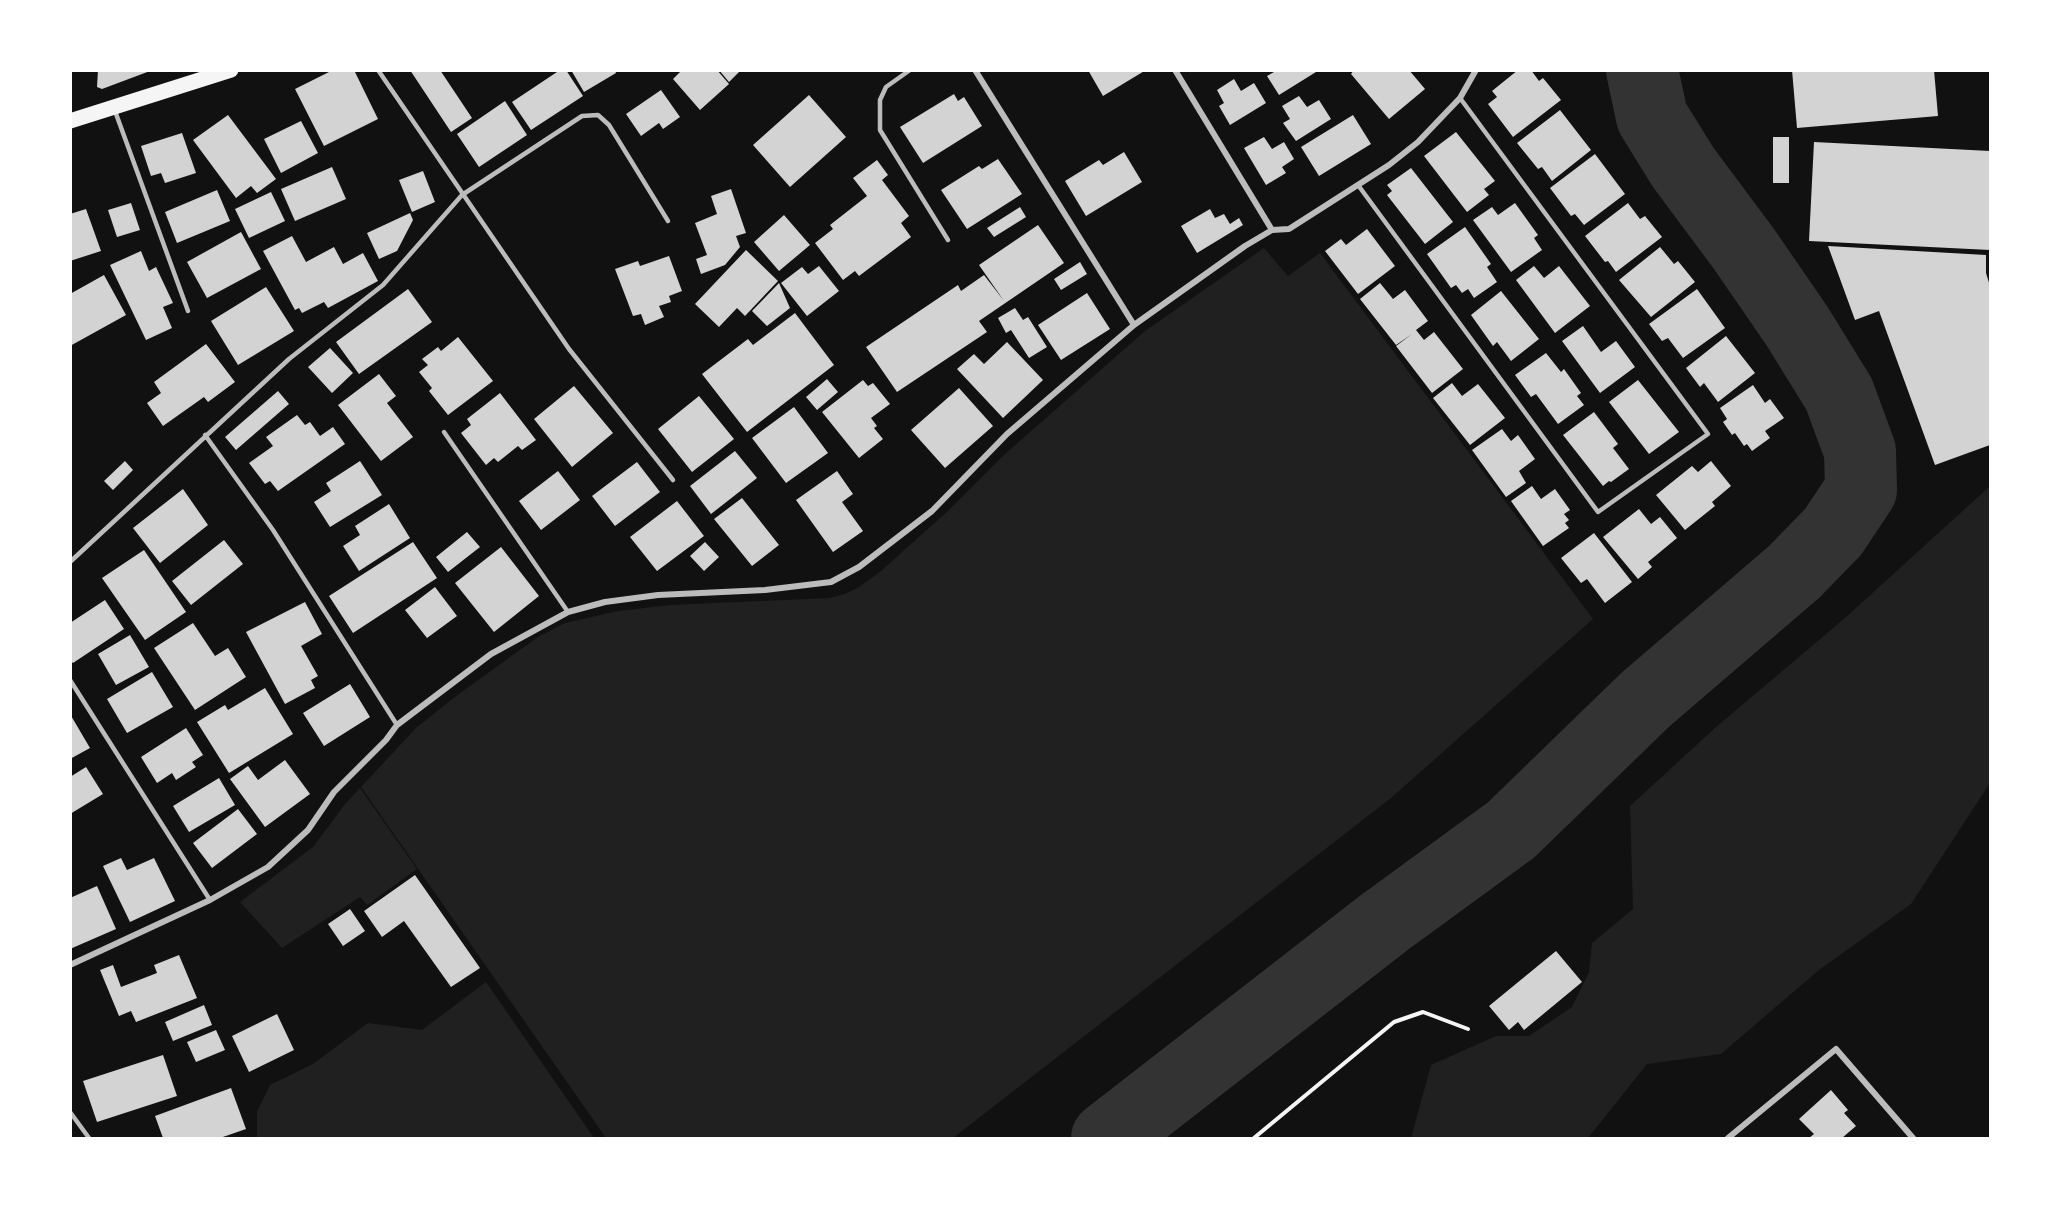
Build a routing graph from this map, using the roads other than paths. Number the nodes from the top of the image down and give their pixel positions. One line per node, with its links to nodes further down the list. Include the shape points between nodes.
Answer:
1 (231, 70): 8 (main road)
2 (378, 70): 11 (lane)
3 (910, 70): 14 (lane, via 886,87 879,107 880,130)
4 (975, 70): 16 (street)
5 (1176, 70): 13 (street)
6 (1476, 70): 7 (street)
7 (1460, 98): 10 (street, via 1418,142); 10 (lane, via 1708,434 1598,512)
8 (114, 108): 9 (main road); 15 (lane)
9 (70, 121)
10 (1358, 185): 13 (street, via 1289,229)
11 (462, 195): 12 (lane, via 582,116 598,115 609,125); 18 (lane, via 383,285 289,358); 19 (lane, via 569,349)
12 (668, 220)
13 (1272, 230): 16 (street)
14 (948, 240)
15 (188, 311)
16 (1134, 325): 21 (street, via 1007,434 932,510 859,567 831,582 765,590 657,595)
17 (444, 432): 21 (lane)
18 (205, 435): 20 (lane); 23 (lane, via 273,530)
19 (673, 480)
20 (70, 562)
21 (568, 612): 23 (street, via 491,654)
22 (70, 680): 24 (lane)
23 (397, 726): 24 (street, via 334,792 308,830 267,867)
24 (210, 900): 25 (street)
25 (70, 965)
26 (70, 1112): 27 (lane)
27 (89, 1138)
28 (1728, 1138): 29 (street, via 1836,1049)
29 (1913, 1138)

